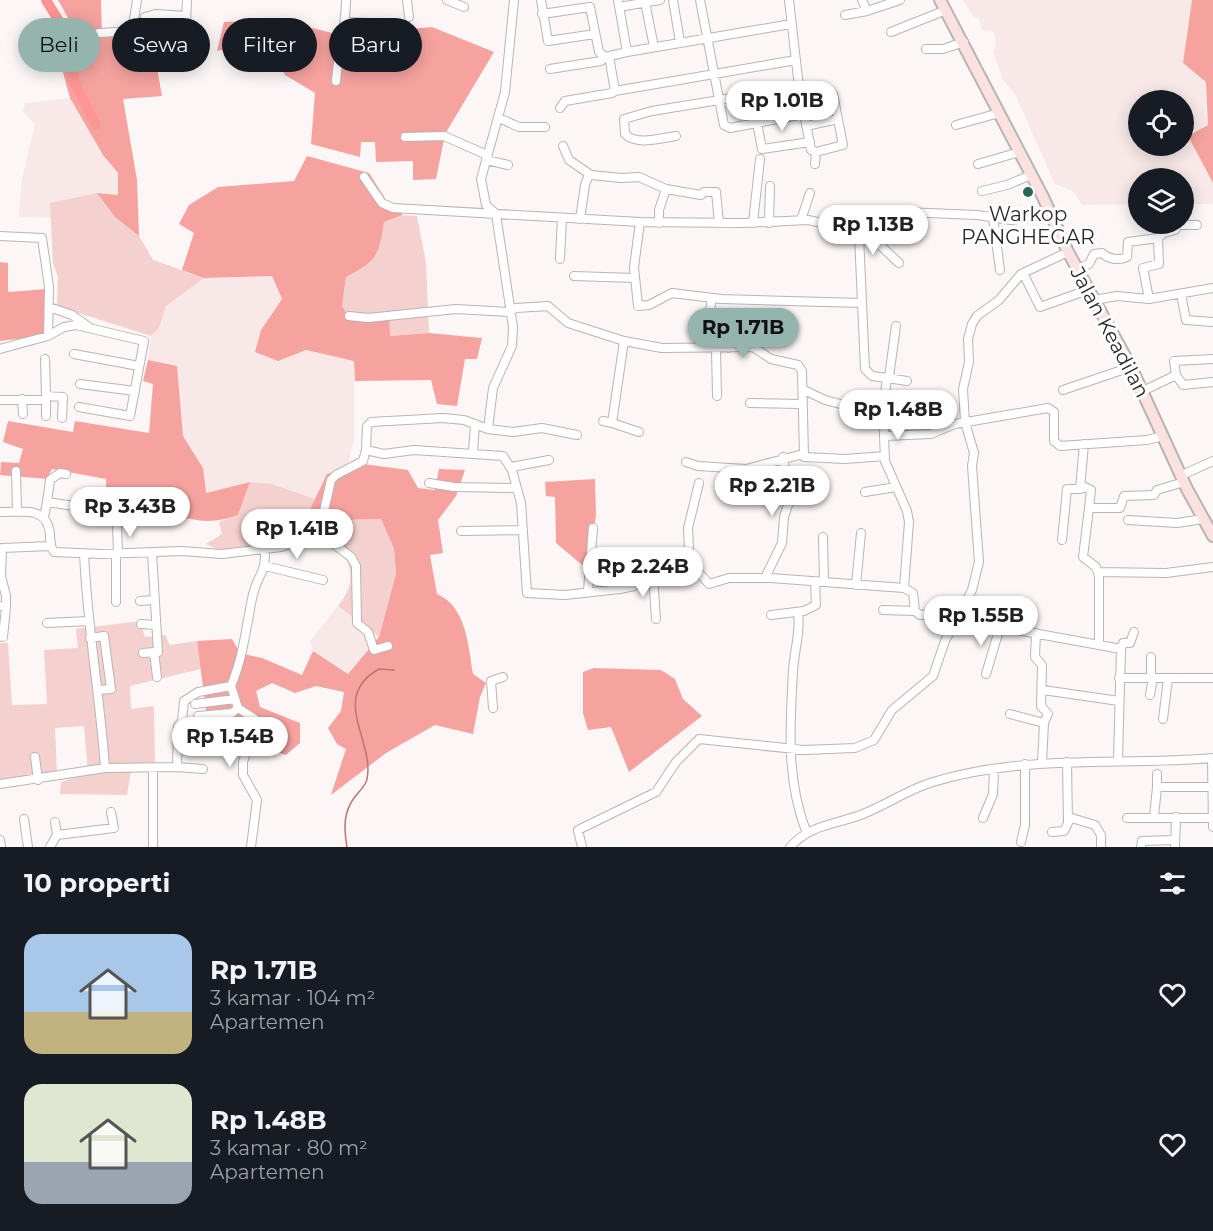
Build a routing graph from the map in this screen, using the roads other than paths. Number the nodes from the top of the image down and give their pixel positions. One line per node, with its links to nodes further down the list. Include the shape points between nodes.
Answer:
1 (137, 0): 25 (street)
2 (187, 0): 20 (street, via 186,19)
3 (346, 0): 27 (street)
4 (407, 0): 24 (street)
5 (447, 0): 18 (street)
6 (514, 0): 50 (street)
7 (541, 0): 21 (street)
8 (660, 0): 14 (street)
9 (673, 0): 32 (street)
10 (700, 0): 31 (street)
11 (789, 0): 28 (street)
12 (862, 0): 19 (street)
13 (900, 0): 19 (street)
14 (645, 2): 16 (street); 34 (street)
15 (590, 4): 21 (street); 30 (street)
16 (618, 4): 36 (street)
17 (943, 5): 29 (street); 33 (main road, Jalan Keadilan)
18 (464, 7)
19 (867, 11): 22 (street)
20 (155, 14): 23 (street); 26 (street)
21 (543, 14): 30 (street, via 548,42)
22 (845, 15)
23 (145, 17)
24 (409, 17)
25 (134, 18)
26 (154, 18)
27 (346, 18)
28 (791, 24): 31 (street); 38 (street)
29 (891, 32)
30 (595, 34): 37 (street, via 600,52)
31 (706, 38): 32 (street); 41 (street)
32 (680, 42): 34 (street)
33 (964, 42): 35 (street, via 943,49); 48 (main road, Jalan Keadilan)
34 (654, 47): 36 (street)
35 (926, 49)
36 (627, 52): 37 (street)
37 (607, 56): 39 (street, via 601,61); 44 (street)
38 (796, 60): 41 (street); 43 (street)
39 (550, 69)
40 (337, 72): 42 (street)
41 (713, 75): 44 (street); 46 (street)
42 (336, 81)
43 (799, 87): 45 (street); 46 (street)
44 (615, 91): 47 (street, via 565,101)
45 (801, 99): 49 (street); 51 (street, via 832,93)
46 (717, 100): 52 (street, via 726,127); 56 (street, via 624,119 625,134 632,139)
47 (560, 108)
48 (999, 113): 53 (street); 61 (main road, Jalan Keadilan)
49 (804, 114): 52 (street); 54 (street)
50 (499, 118): 55 (street, via 519,127); 62 (street)
51 (838, 119): 54 (street); 60 (street, via 843,145)
52 (758, 123): 58 (street, via 762,149)
53 (956, 124)
54 (806, 126): 58 (street)
55 (546, 127)
56 (675, 136)
57 (405, 137): 62 (street, via 444,136)
58 (810, 142): 60 (street, via 812,152)
59 (563, 146): 67 (street, via 568,160)
60 (816, 152): 64 (street)
61 (1019, 152): 65 (street); 68 (main road, Jalan Keadilan)
62 (487, 158): 66 (street); 74 (street, via 481,179 482,194 486,205)
63 (760, 159): 82 (street)
64 (815, 164)
65 (978, 164)
66 (508, 165)
67 (589, 174): 71 (street, via 639,177); 78 (street)
68 (1031, 175): 72 (street, via 1007,186); 75 (main road, Jalan Keadilan)
69 (364, 177): 74 (street, via 382,203 393,208)
70 (770, 186): 83 (street)
71 (666, 189): 81 (street); 84 (street, via 701,195 717,192)
72 (982, 191)
73 (810, 193): 79 (street)
74 (496, 214): 77 (street); 106 (street)
75 (1051, 214): 76 (street, via 1018,220); 91 (main road, Jalan Keadilan)
76 (993, 217): 87 (street, via 903,212); 95 (street)
77 (562, 218): 78 (street); 92 (street)
78 (580, 219): 80 (street)
79 (801, 220): 83 (street); 87 (street)
80 (640, 222): 81 (street); 98 (street)
81 (659, 223): 84 (street)
82 (753, 223): 83 (street); 84 (street)
83 (769, 223)
84 (719, 224)
85 (1194, 225): 86 (street)
86 (1197, 225)
87 (862, 233): 93 (street); 104 (street)
88 (1164, 234): 90 (street)
89 (0, 236): 105 (street, via 44,240)
90 (1158, 238): 94 (street, via 1128,242 1124,259 1094,254 1089,264); 103 (street, via 1159,264 1143,268)
91 (1068, 252): 94 (main road, Jalan Keadilan); 96 (street)
92 (561, 259)
93 (899, 263)
94 (1077, 269): 101 (main road, Jalan Keadilan)
95 (1000, 270)
96 (1023, 273): 101 (street, via 1038,307); 142 (street, via 972,324 964,384)
97 (574, 276): 98 (street)
98 (634, 278): 102 (street, via 638,306 653,303 669,293)
99 (1213, 288): 100 (street)
100 (1181, 294): 103 (street); 108 (street, via 1186,320)
101 (1091, 295): 103 (street); 120 (main road, Jalan Keadilan)
102 (711, 298): 104 (street); 113 (street, via 710,333)
103 (1149, 299)
104 (861, 303): 122 (street, via 865,369 868,374)
105 (49, 307): 110 (street, via 72,315); 111 (street)
106 (509, 312): 107 (street, via 456,309 368,318); 112 (street, via 548,306 568,323); 145 (street, via 512,346 493,388)
107 (349, 316)
108 (1213, 322)
109 (896, 326): 122 (street)
110 (90, 328): 111 (street, via 64,327); 119 (street, via 142,340)
111 (48, 336): 114 (street)
112 (624, 341): 115 (street, via 662,348); 143 (street)
113 (728, 348): 115 (street); 126 (street, via 753,347 771,359 798,366)
114 (0, 349)
115 (716, 349): 130 (street)
116 (74, 354): 119 (street)
117 (45, 359): 131 (street)
118 (1213, 359): 121 (street, via 1175,360)
119 (139, 366): 128 (street)
120 (1131, 367): 127 (street); 129 (main road, Jalan Keadilan)
121 (1176, 375): 124 (street, via 1183,385); 129 (street)
122 (888, 378): 123 (street); 141 (street)
123 (907, 381)
124 (1213, 382)
125 (80, 384): 128 (street)
126 (804, 390): 135 (street); 141 (street, via 848,406 866,420)
127 (1063, 390)
128 (135, 391): 136 (street, via 129,417)
129 (1142, 392): 149 (main road, Jalan Keadilan)
130 (717, 396)
131 (46, 398): 132 (street); 138 (street); 139 (street, via 63,397)
132 (22, 399): 133 (street); 137 (street)
133 (0, 400)
134 (750, 403): 135 (street)
135 (801, 404): 153 (street)
136 (79, 407)
137 (23, 414)
138 (46, 416)
139 (62, 418)
140 (603, 421): 143 (street)
141 (884, 422): 148 (street)
142 (965, 422): 148 (street, via 931,434); 150 (street, via 1048,408 1054,412 1056,444); 209 (street, via 974,453 979,562 972,590)
143 (612, 423): 146 (street)
144 (475, 424): 145 (street); 151 (street, via 443,418 371,422 366,430); 152 (street)
145 (488, 429): 147 (street, via 513,432 542,428)
146 (639, 432)
147 (577, 435)
148 (885, 436): 154 (street)
149 (1163, 436): 150 (street); 162 (main road, Jalan Keadilan)
150 (1084, 444): 167 (street)
151 (366, 450): 152 (street, via 384,454 414,450); 181 (street, via 361,463 331,480)
152 (472, 452): 159 (street, via 503,456)
153 (803, 454): 154 (street, via 845,459); 155 (street)
154 (885, 456): 165 (street)
155 (783, 458): 158 (street, via 746,468); 196 (street, via 790,499 782,543)
156 (549, 460): 159 (street)
157 (1212, 461): 162 (street)
158 (686, 462)
159 (511, 467): 166 (street)
160 (16, 471): 173 (street)
161 (66, 474): 169 (street, via 60,473 50,480)
162 (1183, 479): 171 (street, via 1154,495 1124,496 1120,508); 175 (main road, Jalan Keadilan)
163 (429, 483): 166 (street)
164 (699, 483): 193 (street, via 688,528)
165 (896, 487): 168 (street); 200 (street, via 909,522)
166 (516, 488): 179 (street)
167 (1080, 489): 171 (street, via 1091,490); 185 (street, via 1067,489)
168 (864, 492)
169 (47, 502): 170 (street); 174 (street)
170 (81, 507)
171 (1089, 508): 194 (street, via 1083,557)
172 (0, 512): 173 (street)
173 (17, 512): 174 (street)
174 (44, 517): 186 (street, via 49,523)
175 (1203, 519): 176 (street, via 1177,523); 183 (main road, Jalan Keadilan)
176 (1128, 520)
177 (117, 523): 190 (street)
178 (593, 528): 201 (street)
179 (522, 530): 180 (street); 201 (street, via 527,593 565,595)
180 (460, 531)
181 (319, 532): 187 (street); 222 (street, via 351,557 356,566 357,623 368,632 374,650)
182 (861, 533): 199 (street)
183 (1213, 536)
184 (823, 537): 198 (street)
185 (1062, 540)
186 (51, 546): 188 (street, via 54,552); 205 (street, via 2,548 1,576 6,596)
187 (265, 549): 189 (street, via 222,554 182,550); 191 (street)
188 (84, 553): 190 (street); 212 (street)
189 (152, 553): 190 (street); 202 (street)
190 (117, 554): 204 (street)
191 (265, 566): 197 (street); 234 (street, via 254,590 242,659)
192 (1213, 567): 194 (street, via 1166,573)
193 (690, 571): 195 (street); 196 (street, via 700,574 709,584 729,578)
194 (1098, 572): 221 (street)
195 (653, 576): 201 (street, via 634,586); 211 (street)
196 (765, 578): 198 (street)
197 (323, 580)
198 (820, 582): 199 (street); 208 (street, via 816,605)
199 (856, 585): 200 (street)
200 (904, 588): 207 (street, via 913,593)
201 (588, 591)
202 (153, 600): 203 (street); 215 (street)
203 (141, 601)
204 (116, 602)
205 (3, 607): 219 (street)
206 (883, 610): 207 (street)
207 (915, 611): 209 (street, via 920,615 944,611)
208 (798, 612): 210 (street); 249 (street)
209 (959, 614): 216 (street); 249 (street, via 933,676 892,710 870,743 855,748)
210 (771, 615)
211 (656, 619)
212 (88, 621): 213 (street); 220 (street)
213 (47, 623)
214 (141, 624): 215 (street)
215 (155, 625): 224 (street, via 158,652)
216 (1000, 627): 218 (street); 227 (street)
217 (1134, 632): 223 (street, via 1130,643 1123,643)
218 (1036, 633): 221 (street); 236 (street, via 1035,657 1042,665)
219 (3, 637)
220 (90, 638): 235 (street); 235 (street, via 104,636 111,689)
221 (1098, 645): 223 (street)
222 (388, 646)
223 (1121, 649): 230 (street)
224 (154, 652): 225 (street); 228 (street)
225 (143, 653)
226 (1151, 657): 231 (street)
227 (986, 674)
228 (157, 677)
229 (503, 677): 242 (street, via 491,681)
230 (1119, 678): 231 (street); 239 (street)
231 (1152, 678): 233 (street); 237 (street)
232 (1213, 678): 233 (street)
233 (1168, 679): 245 (street)
234 (231, 686): 238 (street); 248 (street, via 198,692 184,701 178,726)
235 (99, 690): 257 (street)
236 (1043, 690): 239 (street); 246 (street, via 1041,706 1048,714)
237 (1150, 695)
238 (235, 699): 240 (street); 241 (street)
239 (1119, 701): 252 (street)
240 (195, 704)
241 (238, 708): 244 (street, via 232,713); 247 (street, via 255,719)
242 (494, 708)
243 (1010, 714): 246 (street)
244 (198, 716)
245 (1163, 719)
246 (1044, 723): 254 (street)
247 (251, 738): 248 (street, via 206,734 191,742); 285 (street, via 243,762 243,774 257,800)
248 (180, 741): 256 (street)
249 (790, 750): 275 (street, via 794,796); 286 (street, via 699,739 676,762 656,792 578,830)
250 (35, 757): 262 (street)
251 (1212, 758): 252 (street); 265 (street)
252 (1118, 760): 253 (street)
253 (1067, 762): 254 (street); 267 (street)
254 (1042, 763): 255 (street)
255 (1025, 764): 260 (street); 279 (street, via 1025,825)
256 (177, 767): 258 (street); 259 (street)
257 (105, 768): 258 (street); 262 (street)
258 (153, 769): 284 (street)
259 (203, 769)
260 (994, 770): 270 (street, via 993,794); 275 (street, via 930,783 861,815)
261 (1157, 774): 264 (street)
262 (38, 780): 263 (street)
263 (0, 784)
264 (1157, 787): 265 (street); 268 (street)
265 (1211, 787): 274 (street)
266 (111, 812): 277 (street, via 118,827)
267 (1068, 817): 276 (street, via 1064,831); 288 (street, via 1083,819 1099,828)
268 (1154, 817): 269 (street); 271 (street)
269 (1176, 817): 274 (street); 280 (street)
270 (984, 818)
271 (1126, 818)
272 (24, 819): 282 (street)
273 (55, 822): 277 (street)
274 (1213, 823)
275 (806, 831): 287 (street)
276 (1052, 832)
277 (57, 835): 283 (street)
278 (0, 840): 281 (street)
279 (1021, 842)
280 (1175, 844): 289 (street, via 1142,841)
281 (1, 847)
282 (28, 847)
283 (50, 847)
284 (153, 847)
285 (251, 847)
286 (582, 847)
287 (790, 847)
288 (1101, 847)
289 (1141, 847)

